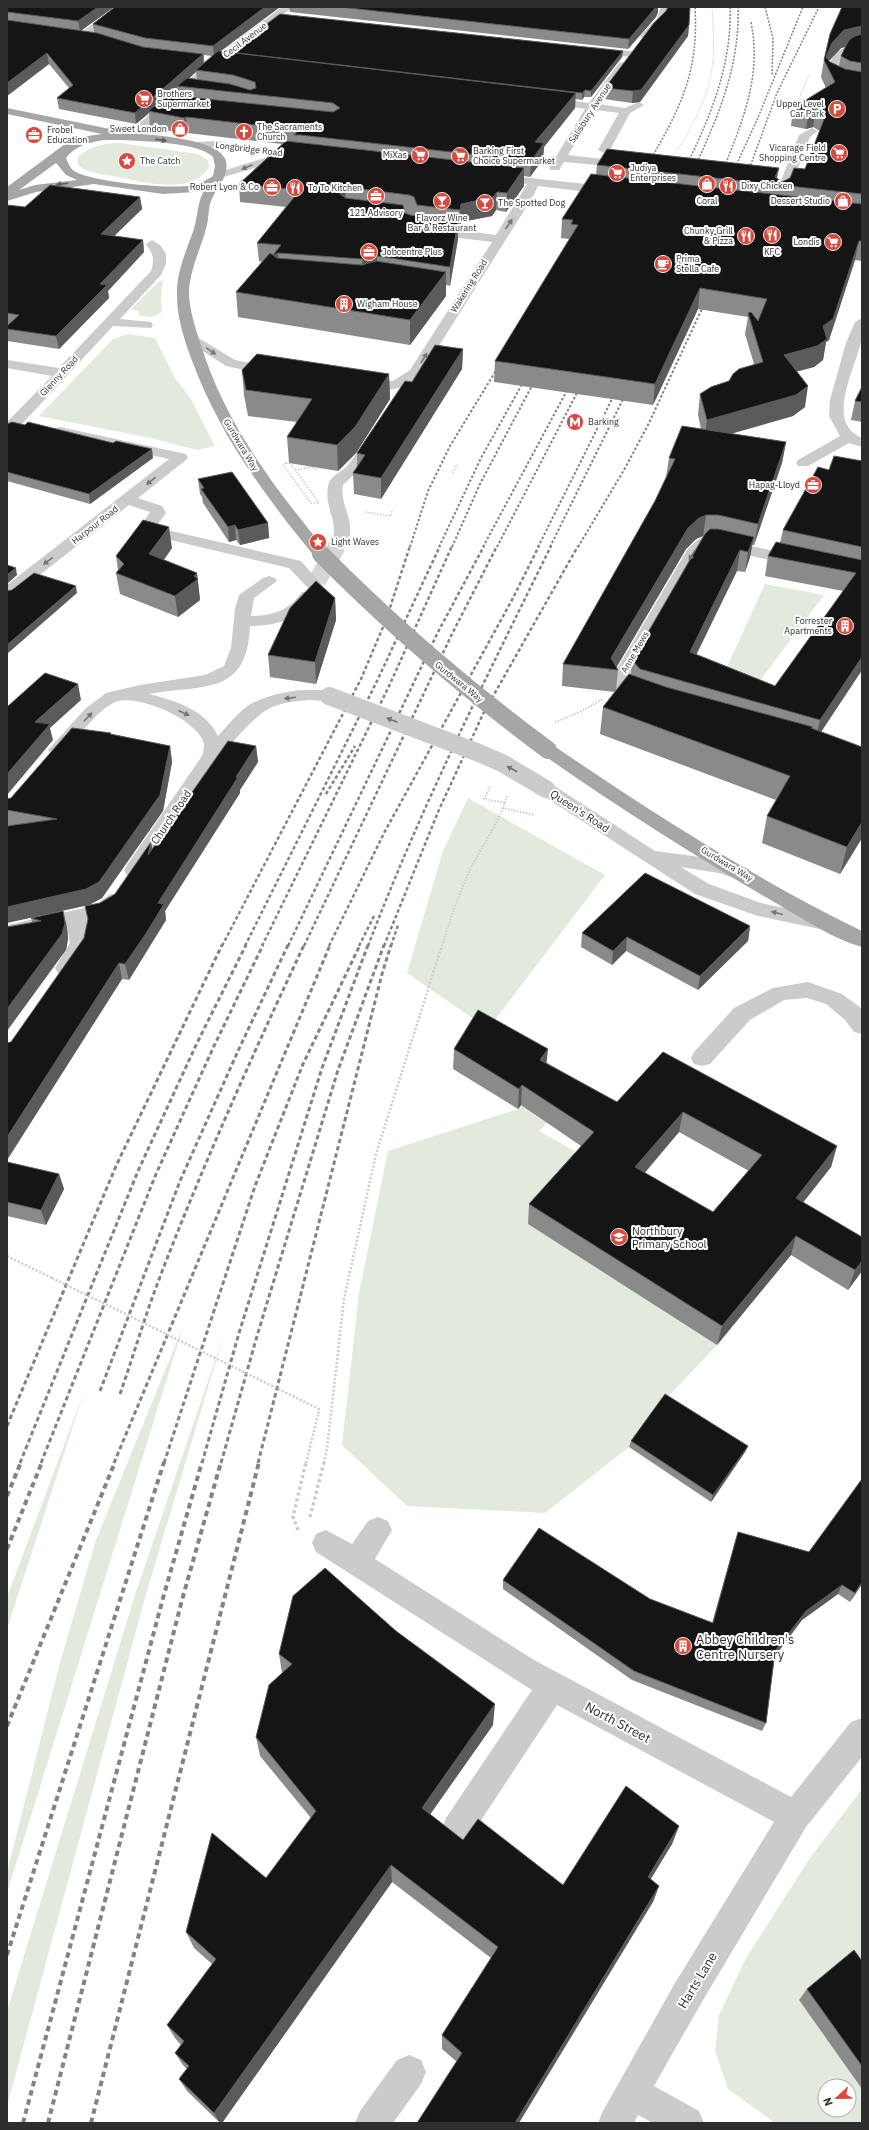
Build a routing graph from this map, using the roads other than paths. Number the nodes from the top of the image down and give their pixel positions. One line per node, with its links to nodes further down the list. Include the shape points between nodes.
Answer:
1 (123, 7): 6 (street, via 77,37)
2 (288, 7): 4 (street, Cecil Avenue)
3 (666, 7): 9 (street, Salisbury Avenue, via 661,19)
4 (278, 15): 5 (street); 11 (street, Cecil Avenue)
5 (294, 17)
6 (94, 39)
7 (862, 47): 13 (street, via 842,51 836,56 830,75 843,82)
8 (584, 48): 9 (street)
9 (636, 48): 20 (street, Salisbury Avenue)
10 (201, 59): 11 (street)
11 (217, 61): 12 (street); 14 (street, Cecil Avenue)
12 (233, 63)
13 (862, 86)
14 (185, 88): 15 (street); 17 (street, Cecil Avenue)
15 (199, 89)
16 (540, 100): 20 (street)
17 (166, 105): 19 (street); 25 (street, Cecil Avenue)
18 (640, 105): 22 (street)
19 (180, 106)
20 (592, 106): 22 (street); 31 (street, Salisbury Avenue)
21 (7, 111): 23 (main road)
22 (626, 111): 28 (street)
23 (55, 121): 25 (main road); 27 (main road, via 70,128 73,136)
24 (812, 131): 37 (street, via 805,135)
25 (128, 135): 26 (main road, one-way to 26); 27 (main road, via 90,139)
26 (197, 145): 29 (street, Longbridge Road, via 217,144); 33 (main road, via 212,149 218,155 222,162)
27 (67, 149): 38 (main road, via 60,158 69,172); 41 (main road)
28 (604, 150)
29 (301, 156): 30 (street, Longbridge Road); 33 (street, Longbridge Road, one-way to 33, via 266,160)
30 (315, 158)
31 (561, 158): 32 (street); 36 (street, Salisbury Avenue)
32 (643, 167)
33 (219, 176): 39 (main road, via 205,185 188,189); 46 (main road, Gurdwara Way, via 204,202)
34 (483, 176): 36 (street)
35 (770, 181): 37 (street)
36 (540, 182): 40 (street); 47 (street, Wakering Road, one-way to 36, via 526,198 526,194)
37 (786, 183): 44 (street)
38 (114, 184): 39 (main road); 42 (main road, one-way to 42, via 64,184)
39 (140, 189): 46 (main road, via 161,193 188,203 200,210)
40 (625, 192)
41 (7, 193)
42 (7, 197)
43 (762, 208): 44 (street)
44 (776, 209): 45 (street)
45 (791, 211)
46 (203, 216): 55 (main road, Gurdwara Way, via 184,282 185,315)
47 (498, 239): 49 (street, Wakering Road); 49 (street, via 416,232 459,241)
48 (152, 244): 52 (street, Glenny Road, via 159,250 162,259 157,272)
49 (478, 251): 51 (street, Wakering Road)
50 (451, 291): 51 (street)
51 (464, 293): 60 (street, Wakering Road, one-way to 51, via 415,373)
52 (111, 322): 54 (street); 57 (street, Glenny Road)
53 (862, 322): 66 (street, via 837,400 836,416)
54 (146, 325)
55 (192, 338): 58 (street, one-way to 58, via 231,363); 83 (main road, Gurdwara Way, bridge, via 206,381 246,457 287,514 360,594 425,654 548,750 626,804)
56 (7, 364): 57 (street)
57 (61, 373): 62 (street, Glenny Road)
58 (290, 374)
59 (343, 382): 60 (street, Wakering Road, via 382,386)
60 (397, 384): 61 (street, via 401,395)
61 (397, 401)
62 (11, 425): 63 (street)
63 (31, 425)
64 (380, 426): 70 (street, via 352,470 336,483 336,505 344,528)
65 (45, 428): 69 (street, Harpour Road, one-way to 69, via 181,457)
66 (848, 437): 67 (street); 68 (street)
67 (862, 443)
68 (803, 463)
69 (128, 500): 73 (street, Harpour Road, one-way to 73); 74 (street, via 158,509 149,525 151,531 295,564 316,584 303,606 291,613 268,621)
70 (340, 542)
71 (816, 565): 79 (street, Anne Mews, one-way to 79, via 716,543 703,544 695,550 619,681 632,695)
72 (269, 581): 74 (street, via 247,594)
73 (7, 593)
74 (243, 621): 75 (street, via 238,656 228,671 211,679)
75 (186, 683): 76 (street, via 144,688); 78 (street, via 169,689)
76 (126, 694): 78 (street); 81 (street, one-way to 76, via 101,704 112,697)
77 (329, 696): 80 (street, Church Road, one-way to 80, via 279,699 256,707 227,736); 82 (street, Queen's Road, one-way to 77, bridge, via 525,776 479,753)
78 (161, 703): 80 (street, one-way to 80, via 193,717 204,726 210,737)
79 (664, 706)
80 (211, 759): 84 (street, Church Road, via 124,885 104,909)
81 (47, 762)
82 (645, 853): 83 (street, via 722,867); 85 (street, Queen's Road, one-way to 82, via 728,900 702,889)
83 (742, 874): 85 (main road, Gurdwara Way)
84 (76, 918): 86 (street, Church Road); 89 (street, via 80,943 76,953)
85 (829, 924): 87 (main road, Gurdwara Way); 88 (main road, Gurdwara Way)
86 (7, 932)
87 (862, 940)
88 (862, 948)
89 (53, 985)
90 (862, 1026): 91 (street, via 853,1014 834,999 808,990 780,993 742,1014)
91 (702, 1058)
92 (378, 1530): 94 (street)
93 (312, 1535): 94 (street, North Street)
94 (356, 1562): 95 (street, North Street)
95 (552, 1686): 97 (street, North Street); 98 (street)
96 (862, 1733): 97 (street)
97 (795, 1816): 100 (street, Harts Lane, via 687,1995)
98 (457, 1829)
99 (409, 2072): 101 (street)
100 (633, 2093): 102 (street, Harts Lane); 103 (street)
101 (372, 2123)
102 (615, 2123)
103 (687, 2123)

